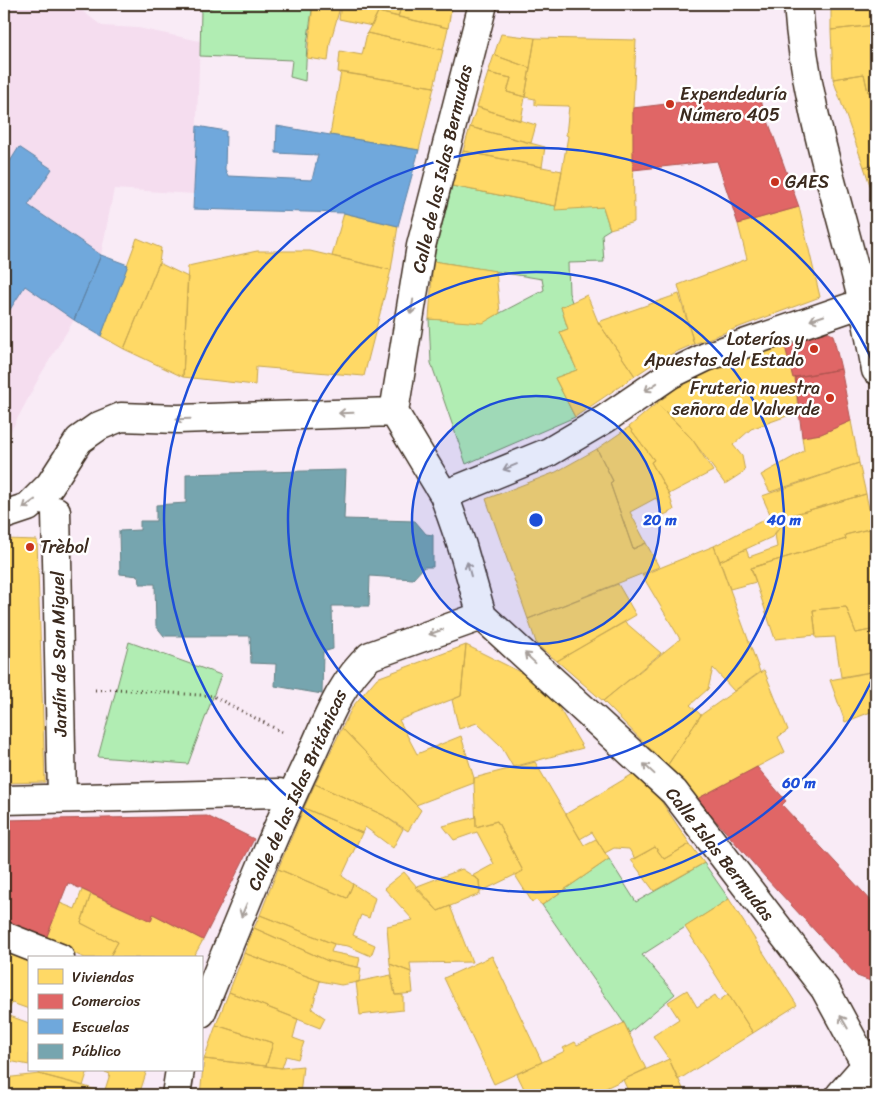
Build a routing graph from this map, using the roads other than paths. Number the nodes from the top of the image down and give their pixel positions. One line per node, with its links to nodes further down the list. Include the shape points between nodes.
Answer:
1 (483, 4): 5 (street, Calle de las Islas Bermudas, one-way to 5, via 421,246)
2 (798, 4): 3 (street, via 815,126)
3 (863, 304): 4 (street); 6 (street, one-way to 6, via 706,356 671,374 549,452)
4 (876, 370)
5 (394, 412): 6 (street); 8 (street, one-way to 8, via 178,419 121,417 99,426 79,440 50,485 28,507)
6 (444, 495): 9 (street, one-way to 6)
7 (56, 511): 11 (street, Jardín de San Miguel)
8 (4, 515)
9 (482, 616): 15 (street, Calle de las Islas Británicas, one-way to 15, via 370,656 344,684 292,794); 16 (street, Calle Islas Bermudas, one-way to 9, via 825,989 674,792)
10 (279, 793): 11 (street)
11 (62, 797): 12 (street)
12 (4, 800)
13 (4, 936): 14 (street)
14 (55, 956)
15 (202, 1011)
16 (873, 1067): 19 (street)
17 (180, 1072): 18 (street)
18 (176, 1095)
19 (840, 1095)

